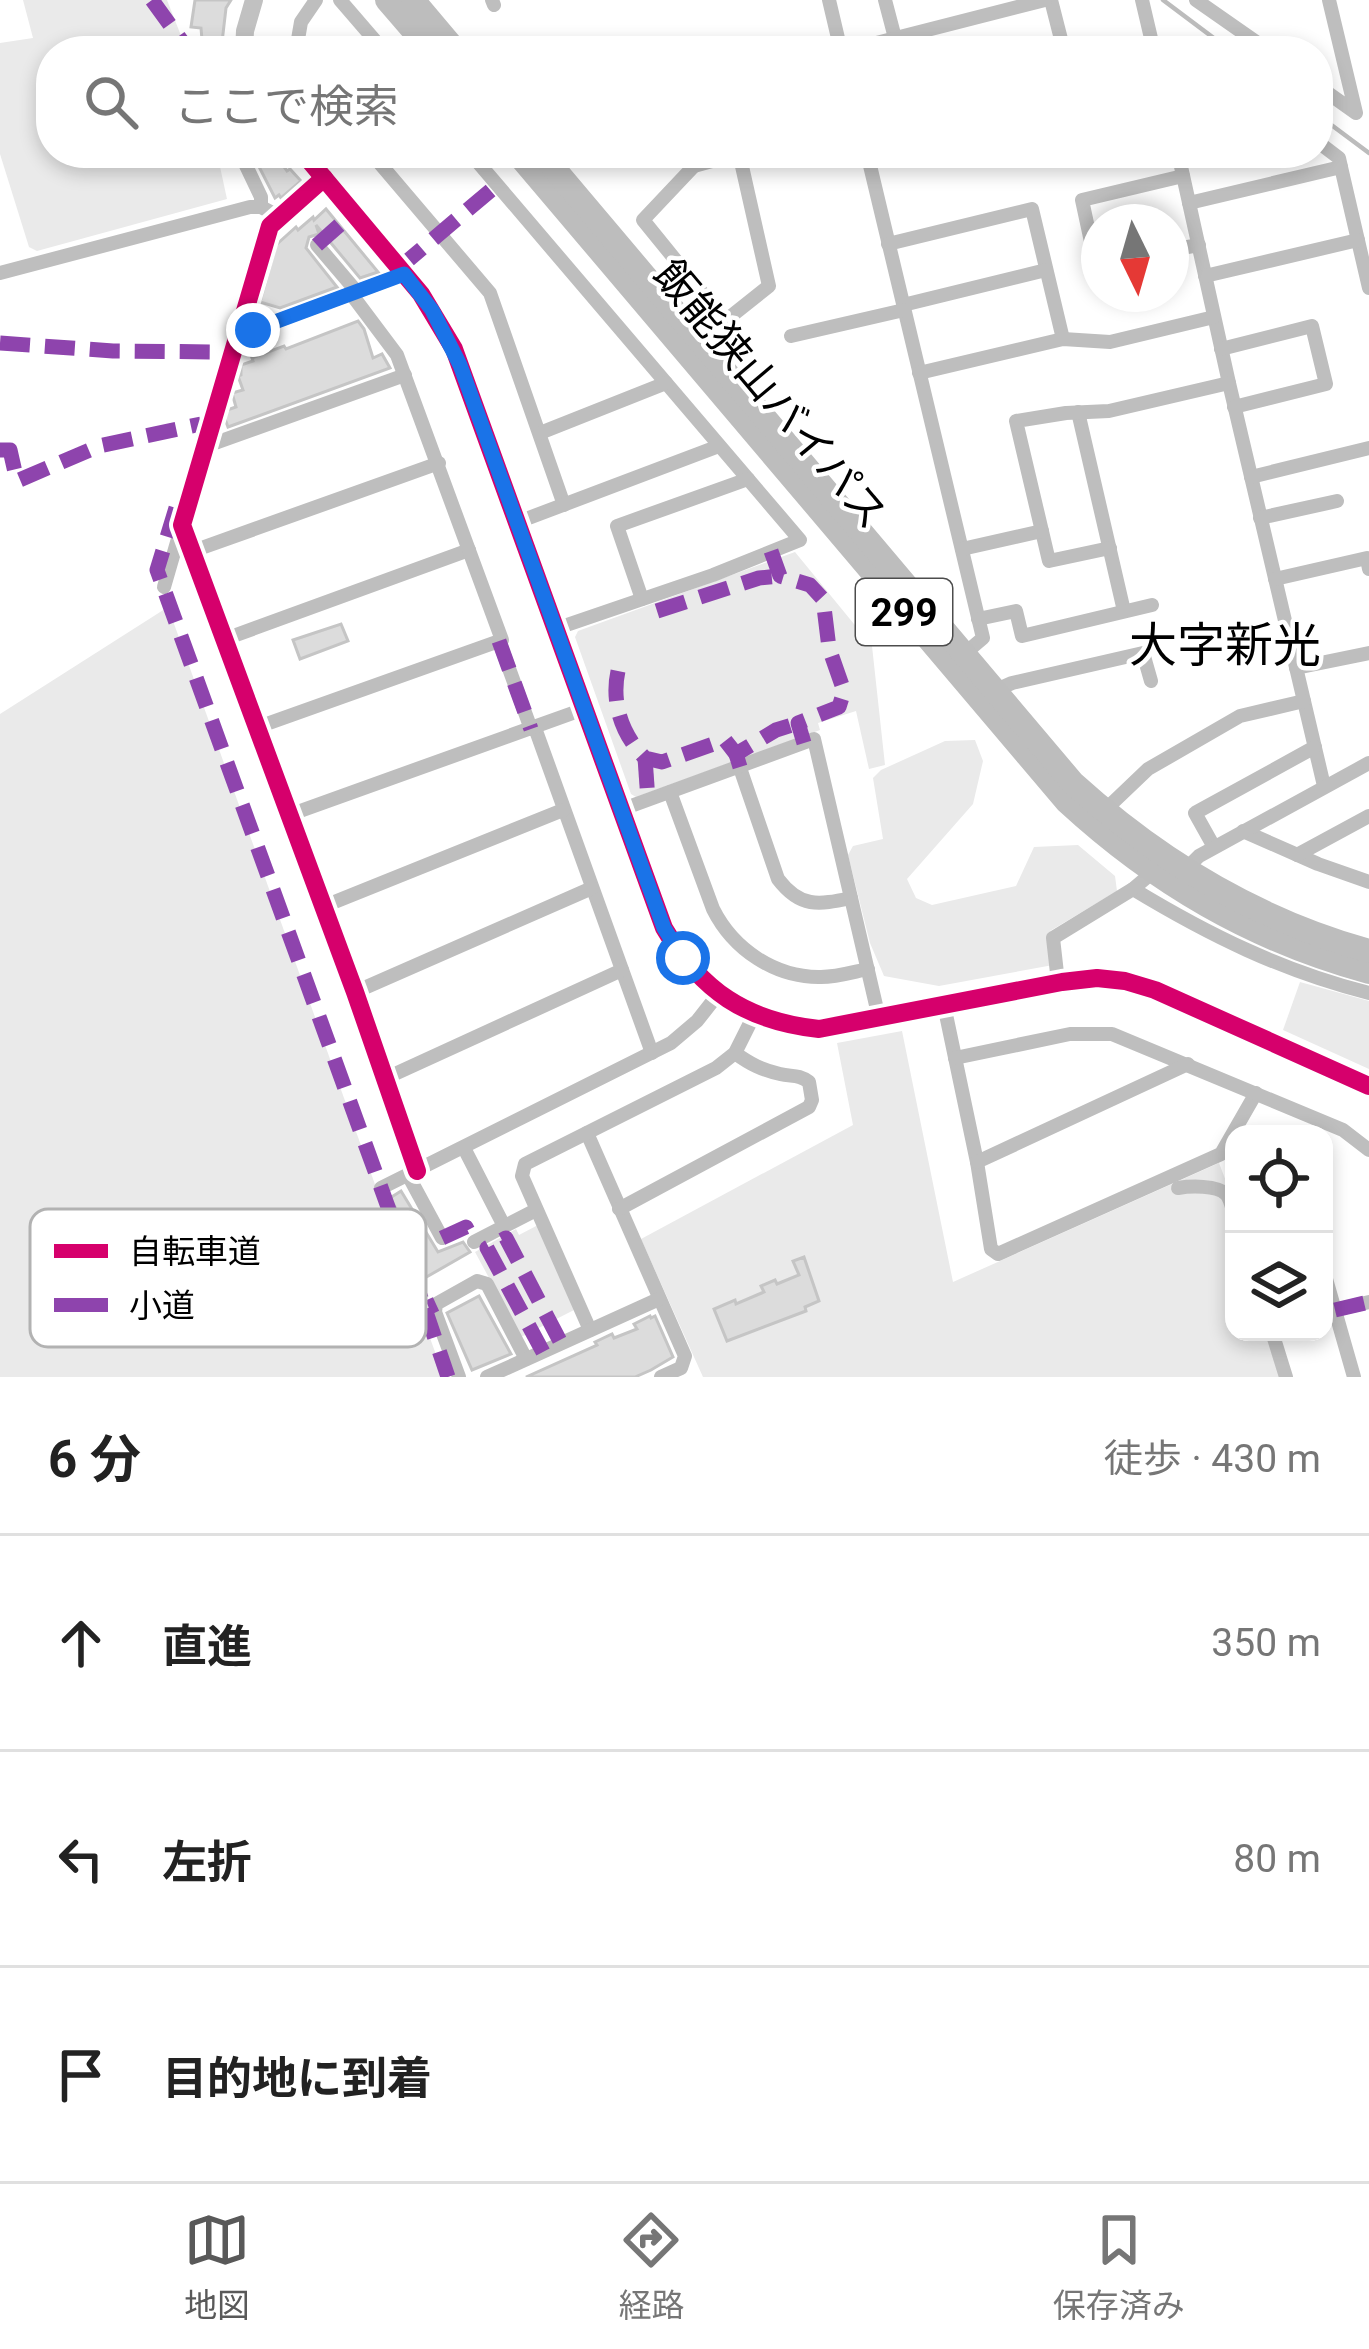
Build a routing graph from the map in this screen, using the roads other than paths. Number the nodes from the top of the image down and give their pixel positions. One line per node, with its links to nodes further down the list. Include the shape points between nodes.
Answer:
1 (254, 0): 12 (street)
2 (316, 0): 13 (street)
3 (340, 0): 14 (street)
4 (388, 0): 15 (highway)
5 (413, 0): 16 (highway)
6 (829, 0): 17 (street)
7 (885, 0): 18 (street)
8 (1048, 0): 19 (street); 20 (street)
9 (1142, 0): 21 (street)
10 (1196, 0): 22 (street)
11 (1329, 0): 23 (street, via 1356,112)
12 (245, 36)
13 (299, 36)
14 (371, 36)
15 (418, 36)
16 (443, 36)
17 (839, 36)
18 (894, 36)
19 (903, 36)
20 (1059, 36)
21 (1150, 36)
22 (1248, 36)
23 (1333, 96)
24 (1333, 153): 25 (street)
25 (1341, 167): 37 (street); 41 (street)
26 (247, 168): 39 (street)
27 (316, 168): 36 (street)
28 (384, 168): 64 (street, via 490,292)
29 (555, 168): 92 (highway, 飯能狭山バイパス / 299)
30 (685, 168): 31 (street, via 643,220 725,321 769,286)
31 (743, 168)
32 (870, 168): 42 (street)
33 (1181, 168): 35 (street)
34 (506, 170): 61 (street); 114 (highway, 飯能狭山バイパス / 299)
35 (1183, 176): 37 (street); 38 (street)
36 (324, 178): 40 (street); 48 (street)
37 (1190, 203): 44 (street)
38 (1083, 204)
39 (261, 207): 40 (street); 47 (street)
40 (280, 217): 54 (street, via 270,226)
41 (1358, 240): 49 (street); 50 (street)
42 (888, 244): 46 (street, via 1032,208); 52 (street)
43 (317, 245): 51 (street)
44 (1198, 245): 45 (street); 49 (street)
45 (1189, 247)
46 (1046, 270): 52 (street); 56 (street)
47 (0, 273)
48 (404, 274): 51 (street); 74 (street, via 454,349)
49 (1205, 276): 53 (street)
50 (1369, 288)
51 (355, 293): 54 (street); 59 (street)
52 (904, 308): 55 (street); 58 (street)
53 (1214, 317): 56 (street, via 1110,342); 57 (street)
54 (238, 332): 65 (street)
55 (791, 336)
56 (1063, 339): 58 (street)
57 (1221, 349): 60 (street); 62 (street, via 1312,326 1326,384)
58 (919, 373): 78 (street)
59 (405, 375): 65 (street); 68 (street)
60 (1228, 382): 62 (street); 63 (street)
61 (666, 383): 64 (street); 66 (street)
62 (1234, 407): 69 (street)
63 (1078, 412): 76 (street, via 1016,421); 77 (street)
64 (540, 433): 72 (street)
65 (206, 444): 75 (street)
66 (719, 446): 70 (street); 72 (street)
67 (1369, 448): 69 (street)
68 (439, 463): 79 (street); 80 (street)
69 (1251, 477): 73 (street)
70 (748, 479): 84 (street, via 617,526); 84 (street, via 800,540)
71 (1337, 501): 73 (street)
72 (564, 505): 74 (street)
73 (1260, 518): 82 (street)
74 (518, 522): 88 (street)
75 (182, 525): 80 (street); 83 (street)
76 (1042, 531): 77 (street, via 1049,561); 78 (street)
77 (1110, 548): 86 (street)
78 (962, 549): 87 (street)
79 (470, 550): 89 (street); 90 (street)
80 (193, 551): 89 (street)
81 (1369, 569): 82 (street, via 1366,559)
82 (1275, 579): 93 (street)
83 (164, 587)
84 (642, 599): 88 (street)
85 (1151, 605): 86 (street)
86 (1124, 611): 87 (street, via 1022,636 1016,611)
87 (978, 619): 92 (street, via 983,638)
88 (555, 629): 97 (street)
89 (225, 640): 98 (street)
90 (499, 641): 98 (street); 99 (street)
91 (1369, 653): 93 (street)
92 (963, 655): 95 (highway, 飯能狭山バイパス / 299)
93 (1296, 668): 96 (street)
94 (1150, 681): 95 (street, via 1142,653)
95 (994, 691): 107 (highway, 飯能狭山バイパス / 299)
96 (1304, 701): 100 (street); 107 (street, via 1240,716 1148,769)
97 (584, 709): 99 (street); 106 (street)
98 (258, 727): 108 (street)
99 (533, 728): 105 (street); 108 (street)
100 (1315, 747): 103 (street); 111 (street, via 1195,813)
101 (1369, 763): 103 (street)
102 (740, 767): 104 (street); 117 (street, via 786,890 818,904); 117 (street, via 814,739)
103 (1324, 787): 110 (street)
104 (670, 791): 106 (street); 120 (street, via 713,910 734,940 758,960 805,976)
105 (563, 810): 116 (street); 118 (street)
106 (620, 810): 125 (street, via 664,928)
107 (1104, 811): 113 (highway, 飯能狭山バイパス / 299)
108 (289, 815): 118 (street)
109 (1369, 816): 112 (street)
110 (1243, 831): 111 (street); 112 (street)
111 (1214, 847): 113 (street)
112 (1297, 855): 115 (street)
113 (1185, 870): 119 (highway, 飯能狭山バイパス / 299, via 1278,919)
114 (1143, 880): 122 (highway, 飯能狭山バイパス / 299, via 1318,957); 123 (street, via 1053,938); 126 (street, via 1201,930)
115 (1369, 881)
116 (592, 889): 121 (street); 124 (street)
117 (850, 898): 120 (street)
118 (322, 907): 124 (street)
119 (1369, 951)
120 (868, 969): 129 (street)
121 (622, 970): 130 (street); 134 (street)
122 (1369, 971)
123 (1058, 982): 127 (street); 135 (street, via 1097,978 1155,990)
124 (355, 992): 134 (street)
125 (719, 993): 128 (street); 130 (street, via 689,1030)
126 (1369, 993)
127 (944, 1005): 129 (street); 132 (street)
128 (754, 1015): 129 (street, via 819,1029); 131 (street)
129 (879, 1018)
130 (652, 1053): 140 (street)
131 (735, 1053): 139 (street); 147 (street, via 753,1067 809,1082 808,1107)
132 (955, 1058): 133 (street, via 1093,1032); 142 (street)
133 (1188, 1064): 136 (street); 142 (street)
134 (386, 1078): 143 (street)
135 (1369, 1086)
136 (1256, 1093): 137 (street); 142 (street, via 1221,1154 998,1254)
137 (1308, 1115): 138 (street); 141 (street)
138 (1303, 1125)
139 (586, 1133): 147 (street); 148 (street, via 525,1164)
140 (464, 1148): 143 (street); 149 (street)
141 (1369, 1150)
142 (977, 1162)
143 (413, 1173): 145 (street); 150 (street)
144 (1178, 1187): 146 (street)
145 (381, 1188)
146 (1225, 1192)
147 (619, 1209): 152 (street)
148 (536, 1210): 149 (street); 156 (street)
149 (504, 1226): 151 (street)
150 (442, 1238)
151 (475, 1242)
152 (659, 1299): 156 (street); 161 (street, via 685,1356 682,1368)
153 (1369, 1302): 155 (street)
154 (1333, 1303): 155 (street)
155 (1335, 1310): 163 (street)
156 (590, 1330): 158 (street)
157 (1275, 1341): 162 (street)
158 (526, 1359): 159 (street, via 487,1284 478,1281 436,1304); 160 (street)
159 (459, 1377)
160 (487, 1377)
161 (661, 1377)
162 (1286, 1377)
163 (1354, 1377)

